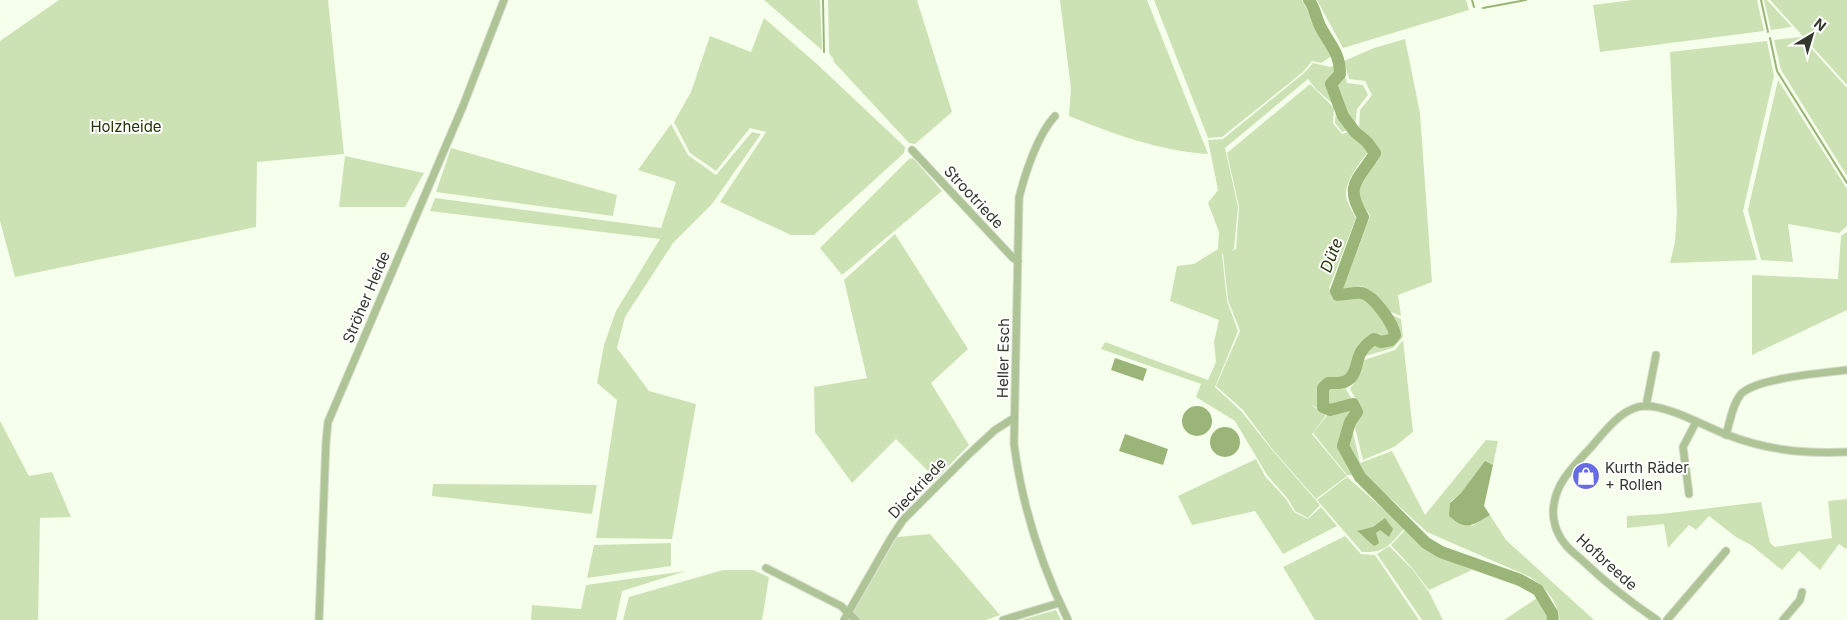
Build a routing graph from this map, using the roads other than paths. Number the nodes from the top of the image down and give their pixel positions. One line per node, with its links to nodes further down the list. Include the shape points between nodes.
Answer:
1 (504, 0): 18 (street, Ströher Heide, via 463,106 328,422)
2 (1056, 116): 4 (street, Heller Esch, via 1046,128 1024,176 1019,198)
3 (912, 150): 4 (street, Strootriede)
4 (1018, 261): 8 (street, Heller Esch)
5 (1656, 355): 7 (street)
6 (1847, 370): 10 (street, via 1747,388 1735,403)
7 (1646, 406): 9 (street); 23 (street, Hofbreede, via 1620,416 1567,474 1554,504 1554,520 1558,534 1567,546 1606,584)
8 (1014, 418): 16 (street, Heller Esch, via 1018,477 1031,526); 17 (street, Dieckriede, via 995,430 903,520)
9 (1696, 422): 10 (street); 12 (street, via 1683,447)
10 (1726, 435): 11 (street, via 1791,452)
11 (1847, 452)
12 (1689, 494)
13 (1726, 551): 24 (street)
14 (766, 568): 17 (street)
15 (1802, 592): 25 (street, via 1800,600)
16 (1059, 603): 21 (street); 22 (street, Heller Esch)
17 (849, 612): 19 (street, Dieckriede); 20 (street)
18 (319, 620)
19 (844, 620)
20 (856, 620)
21 (1002, 620)
22 (1068, 620)
23 (1657, 620)
24 (1667, 620)
25 (1783, 620)

